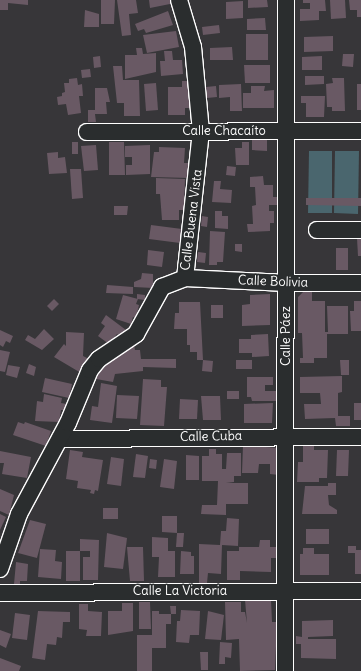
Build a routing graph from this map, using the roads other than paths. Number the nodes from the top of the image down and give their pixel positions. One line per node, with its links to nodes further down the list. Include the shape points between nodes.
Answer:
1 (179, 0): 3 (street, Calle Buena Vista, via 193,47)
2 (286, 0): 4 (street, Calle Páez)
3 (200, 131): 4 (street, Calle Chacaíto); 6 (street, Calle Chacaíto); 9 (street, Calle Buena Vista)
4 (286, 131): 5 (street, Calle Chacaíto); 10 (street, Calle Páez)
5 (361, 131)
6 (87, 132)
7 (317, 230): 8 (street)
8 (361, 230)
9 (185, 278): 10 (street, Calle Bolivia); 14 (street, Calle Buena Vista, via 162,288 136,334 94,365)
10 (286, 283): 11 (street, Calle Bolivia); 12 (street, Calle Páez)
11 (361, 283)
12 (286, 436): 13 (street, Calle Cuba); 14 (street, Calle Cuba); 16 (street, Calle Páez)
13 (361, 436)
14 (60, 439): 15 (street, Calle Buena Vista, via 19,514)
15 (0, 569)
16 (286, 591): 17 (street, Calle La Victoria); 18 (street, Calle La Victoria); 19 (street, Calle Páez)
17 (361, 591)
18 (0, 593)
19 (286, 671)

